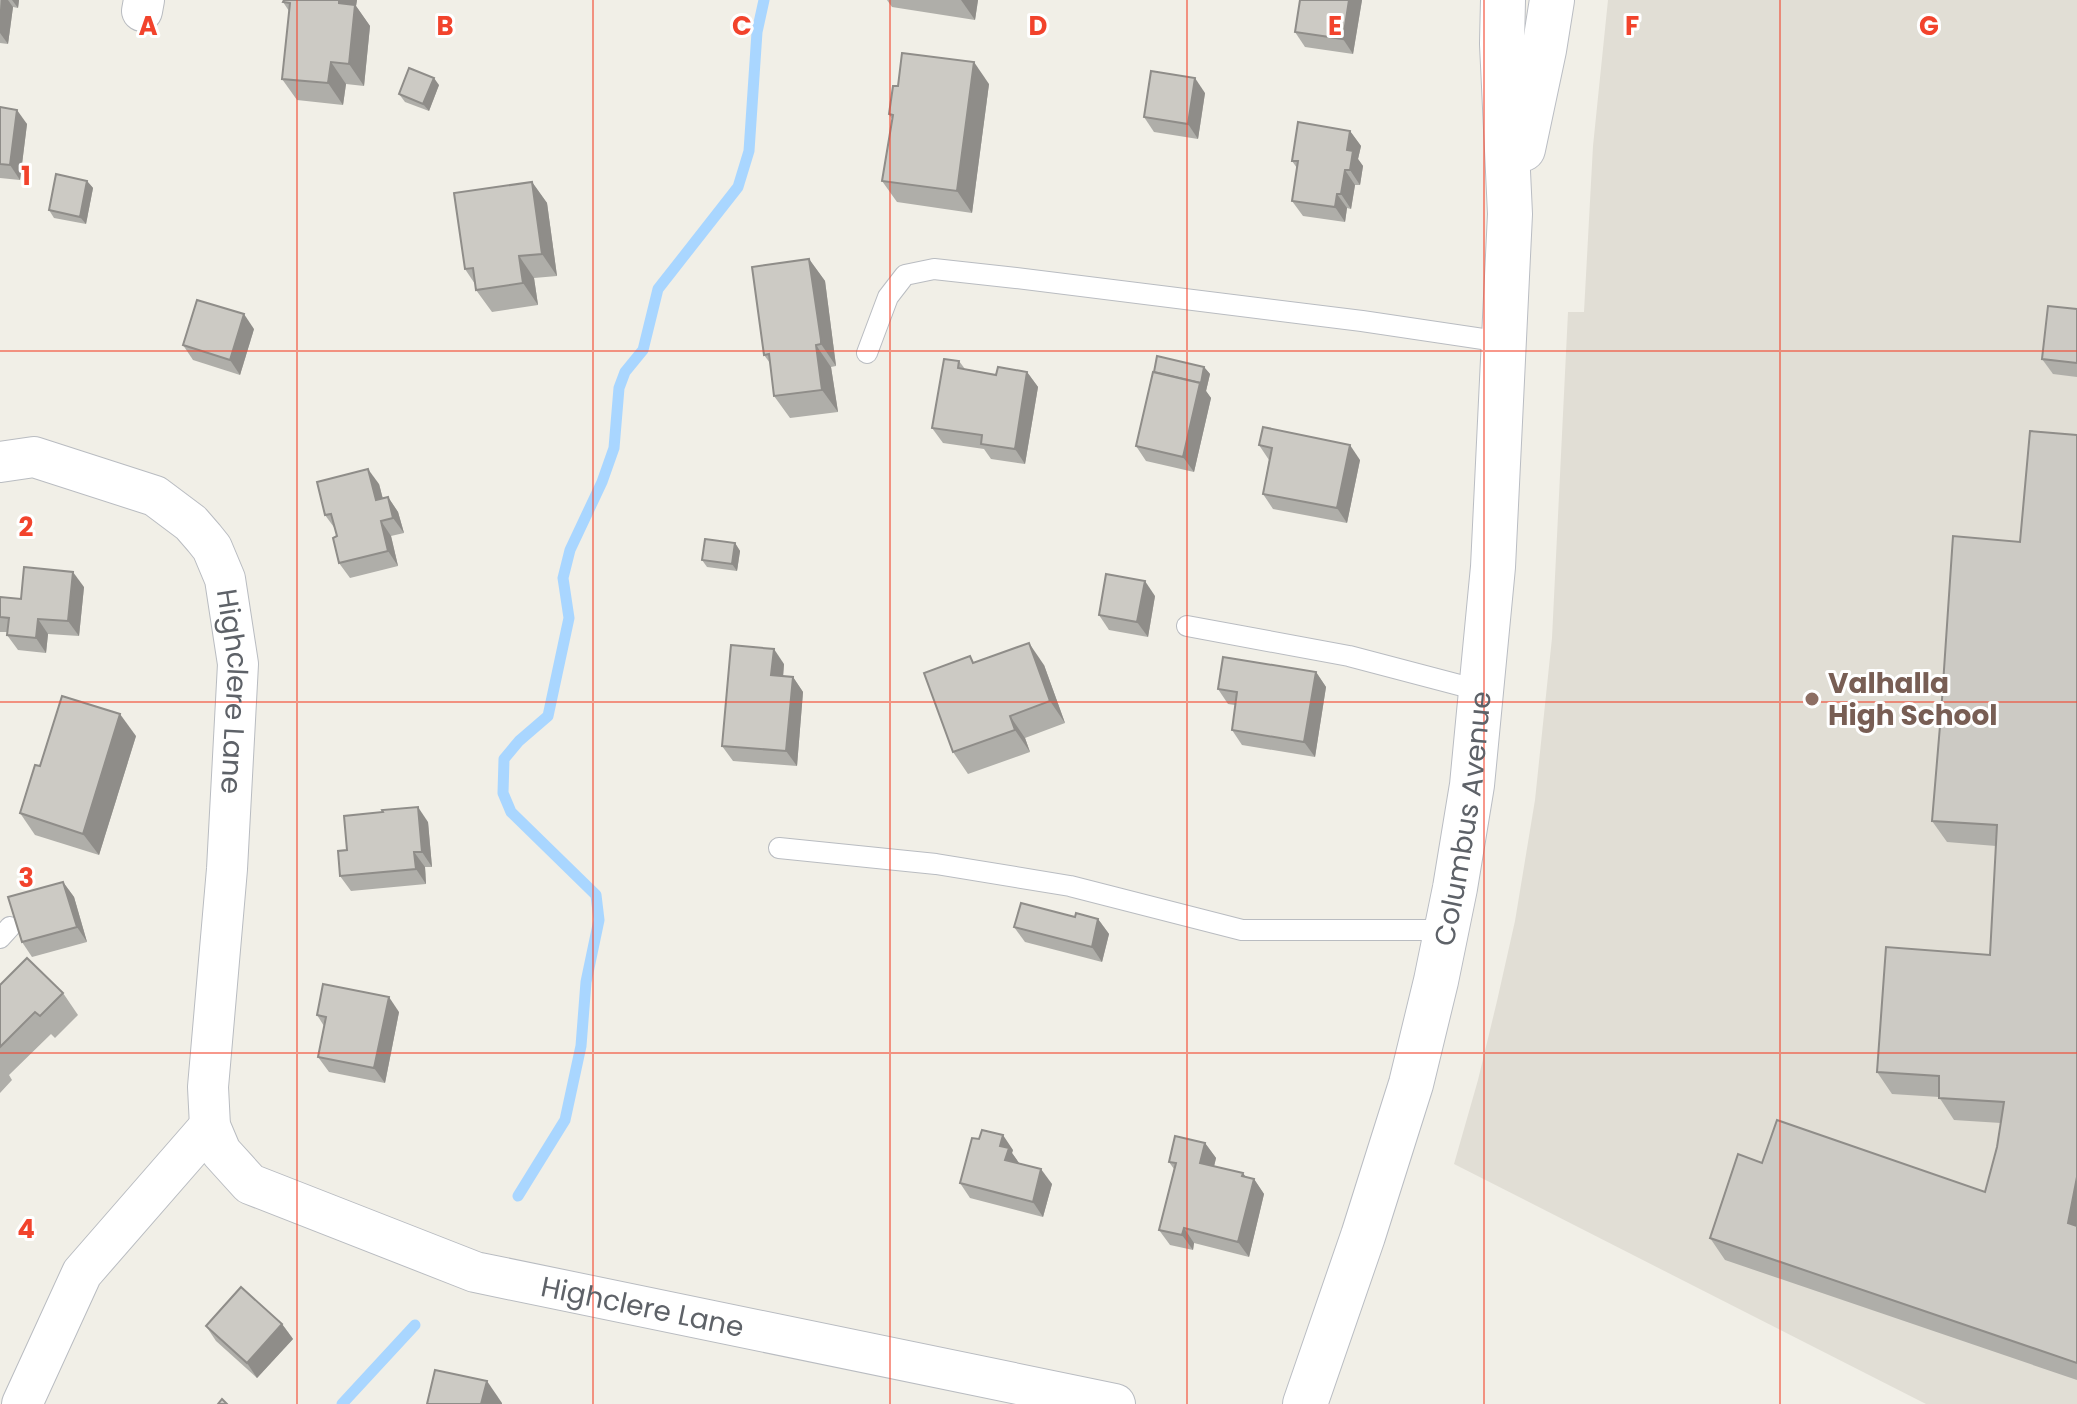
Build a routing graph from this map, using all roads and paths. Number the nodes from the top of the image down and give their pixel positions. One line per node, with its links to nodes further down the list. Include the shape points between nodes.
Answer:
1 (1503, 0): 3 (street, Columbus Avenue)
2 (1552, 0): 3 (street, Columbus Avenue)
3 (1510, 214): 4 (street, Columbus Avenue)
4 (1503, 342): 5 (lane, via 934,269 905,275 888,297); 8 (street, Columbus Avenue)
5 (867, 353)
6 (0, 462): 11 (street, Highclere Lane, via 34,457 155,496 191,523 212,548 225,579 238,664 208,1087)
7 (1187, 626): 8 (lane, via 1349,656)
8 (1482, 691): 10 (street, Columbus Avenue)
9 (779, 848): 10 (lane, via 936,864 1070,886 1242,930)
10 (1447, 930): 14 (street, Columbus Avenue, via 1411,1084)
11 (210, 1126): 12 (street, via 82,1273); 13 (street, Highclere Lane, via 221,1152 250,1184 475,1272)
12 (22, 1404)
13 (1115, 1404)
14 (1305, 1404)

